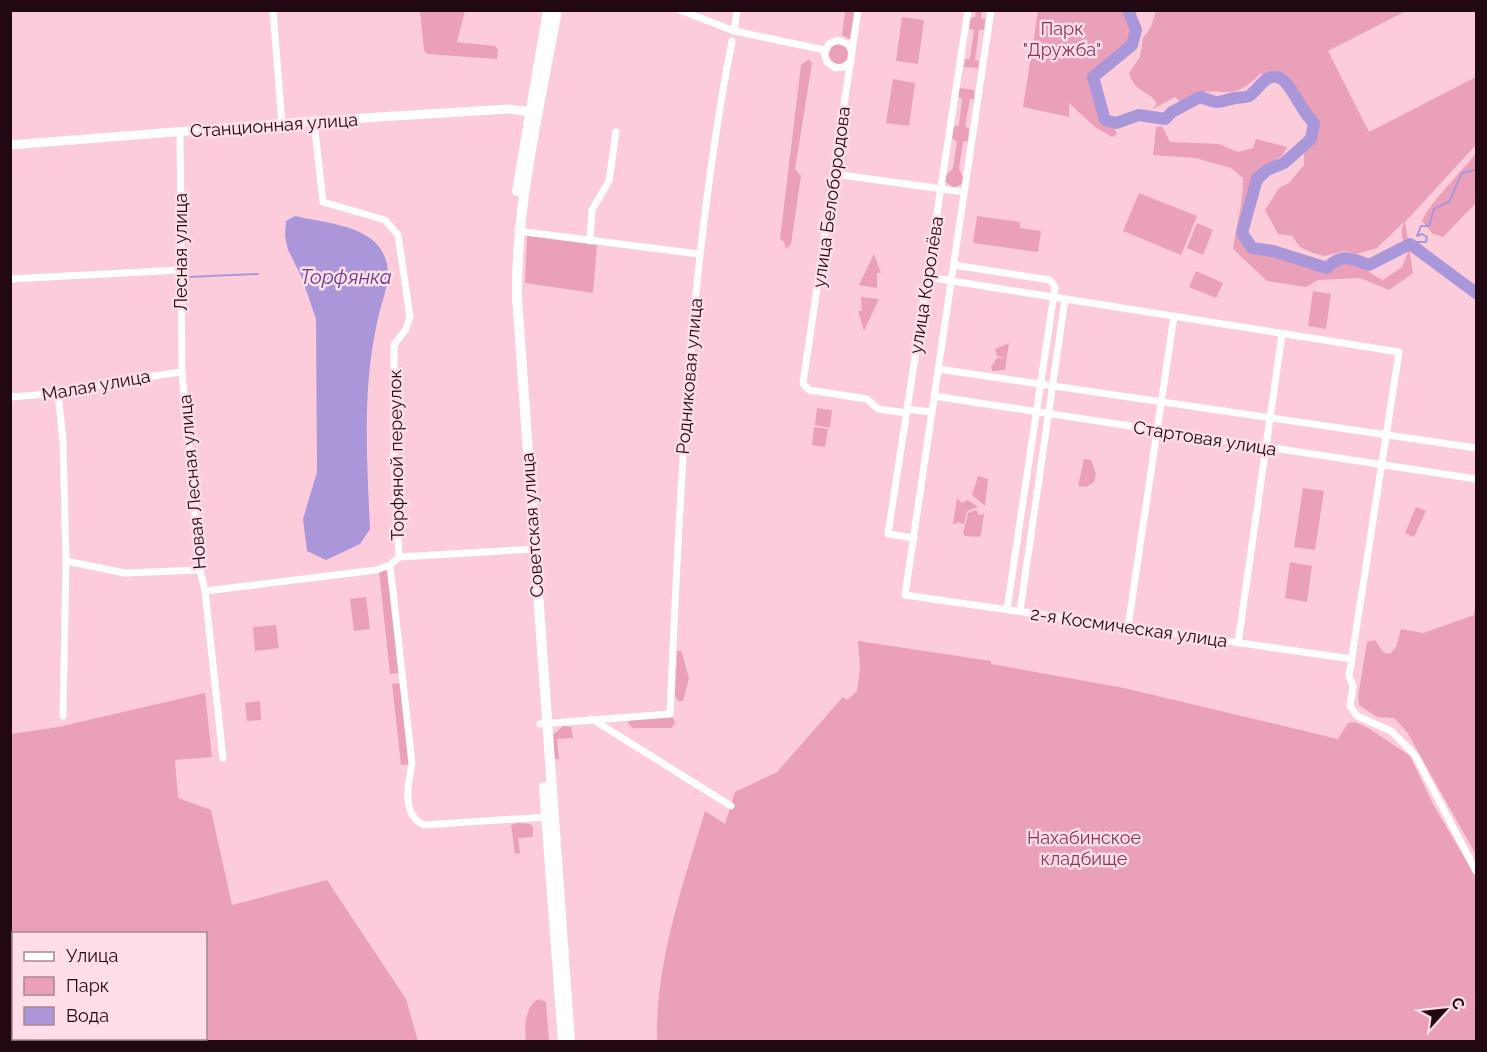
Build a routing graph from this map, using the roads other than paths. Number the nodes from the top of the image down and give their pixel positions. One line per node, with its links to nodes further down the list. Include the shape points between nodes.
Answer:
1 (273, 10): 16 (street)
2 (548, 10): 14 (main road, Советская улица)
3 (557, 10): 14 (main road, Советская улица)
4 (680, 10): 9 (street)
5 (737, 10): 9 (street)
6 (858, 10): 12 (street, улица Белобородова)
7 (968, 10): 21 (street, улица Королёва)
8 (991, 10): 22 (street, улица Королёва)
9 (734, 31): 11 (street)
10 (732, 41): 25 (street, Родниковая улица)
11 (825, 50): 12 (street, via 831,42 840,40); 13 (street, via 832,67 844,67)
12 (852, 52): 13 (street, улица Белобородова)
13 (851, 60): 20 (street, улица Белобородова)
14 (534, 112): 15 (main road, Станционная улица, via 508,109); 23 (main road, Советская улица); 55 (main road, Советская улица, via 514,210 510,261 512,343)
15 (314, 121): 16 (main road, Станционная улица); 56 (street, Торфяной переулок, via 323,202 385,220 398,235 410,317 394,345)
16 (282, 124): 17 (main road, Станционная улица)
17 (180, 132): 19 (main road, Станционная улица); 27 (street, Лесная улица)
18 (616, 132): 24 (street, via 609,181 592,210)
19 (10, 145)
20 (834, 174): 21 (street); 43 (street, улица Белобородова, via 803,383 808,390 867,399 879,409)
21 (940, 189): 22 (street); 28 (street, улица Королёва)
22 (964, 192): 26 (street, улица Королёва)
23 (518, 231): 24 (street); 55 (main road, Советская улица, via 519,340)
24 (590, 241): 25 (street)
25 (699, 254): 68 (street, Родниковая улица, via 685,396 670,714)
26 (954, 265): 30 (street, улица Королёва); 31 (street, via 1050,280 1055,287)
27 (180, 270): 29 (street); 36 (street, Лесная улица)
28 (927, 277): 30 (street); 43 (street, улица Королёва)
29 (10, 279)
30 (951, 281): 31 (street); 35 (street, улица Королёва)
31 (1054, 297): 32 (street); 37 (street)
32 (1065, 299): 33 (street); 38 (street)
33 (1174, 316): 34 (street); 42 (street)
34 (1282, 334): 47 (street); 49 (street, via 1399,352)
35 (938, 369): 37 (street, Стартовая улица); 40 (street, улица Королёва)
36 (182, 372): 39 (street, Малая улица, via 121,379); 59 (street, Новая Лесная улица)
37 (1041, 384): 38 (street, Стартовая улица); 45 (street)
38 (1053, 386): 42 (street, Стартовая улица); 46 (street)
39 (58, 394): 41 (street, Малая улица); 57 (street)
40 (934, 396): 44 (street, улица Королёва); 45 (street, Стартовая улица)
41 (10, 397)
42 (1162, 402): 47 (street, Стартовая улица); 48 (street)
43 (907, 411): 44 (street); 54 (street, улица Королёва, via 888,534)
44 (932, 412): 54 (street, улица Королёва)
45 (1037, 412): 46 (street, Стартовая улица); 62 (street)
46 (1048, 414): 48 (street, Стартовая улица); 63 (street)
47 (1270, 418): 49 (street, Стартовая улица); 50 (street)
48 (1157, 430): 50 (street, Стартовая улица); 64 (street)
49 (1386, 435): 51 (street, Стартовая улица); 52 (street)
50 (1266, 447): 52 (street, Стартовая улица); 65 (street)
51 (1476, 448)
52 (1382, 465): 53 (street, Стартовая улица); 66 (street)
53 (1476, 480)
54 (914, 538): 61 (street, улица Королёва)
55 (530, 550): 56 (street); 69 (main road, Советская улица)
56 (399, 557): 58 (street, Торфяной переулок)
57 (66, 561): 59 (street, via 125,573); 67 (street)
58 (390, 565): 60 (street, Новая Лесная улица, via 376,570); 72 (street, Торфяной переулок, via 412,764 408,802 417,821 424,825)
59 (200, 570): 60 (street, Новая Лесная улица)
60 (205, 591): 70 (street, Новая Лесная улица)
61 (905, 595): 62 (street, 2-я Космическая улица)
62 (1007, 609): 63 (street, 2-я Космическая улица)
63 (1020, 611): 64 (street, 2-я Космическая улица)
64 (1128, 627): 65 (street, 2-я Космическая улица)
65 (1238, 643): 66 (street, 2-я Космическая улица)
66 (1352, 659): 73 (street, via 1351,710 1391,731 1414,755)
67 (63, 716)
68 (592, 719): 69 (street); 71 (street)
69 (543, 724): 72 (main road, Советская улица); 75 (main road, Советская улица)
70 (223, 758)
71 (730, 806)
72 (546, 817): 74 (main road, Советская улица)
73 (1476, 871)
74 (563, 1041)
75 (570, 1041)

